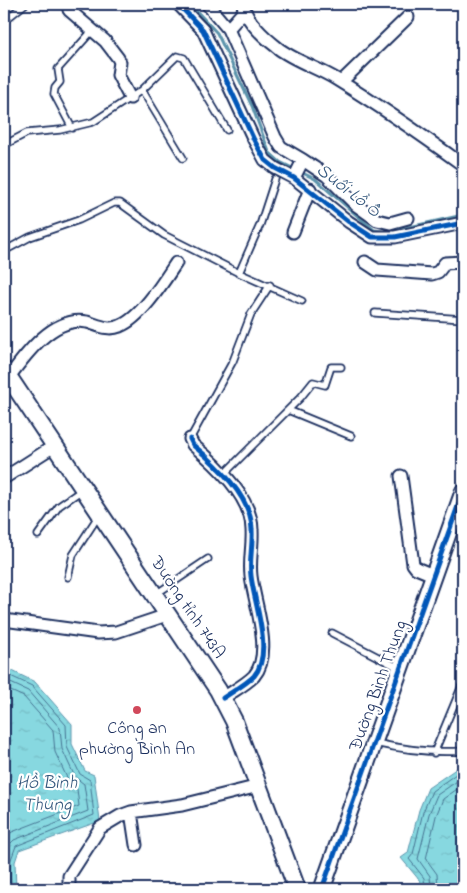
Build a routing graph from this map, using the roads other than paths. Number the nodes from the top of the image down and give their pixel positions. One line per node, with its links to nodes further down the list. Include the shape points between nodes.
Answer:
1 (25, 4): 7 (lane)
2 (70, 4): 9 (street, via 68,10)
3 (178, 4): 19 (street, via 203,30 265,160)
4 (207, 4): 8 (street)
5 (243, 8): 8 (street); 10 (street, via 278,48)
6 (408, 17): 10 (street)
7 (4, 21)
8 (228, 29): 17 (street, via 281,147)
9 (92, 31): 12 (street, via 118,58 118,75); 13 (lane, via 58,69 60,82 54,94)
10 (341, 82): 18 (street)
11 (142, 90): 12 (lane); 14 (lane, via 176,56 182,56); 16 (lane)
12 (130, 98): 13 (lane, via 93,122)
13 (72, 128): 15 (lane, via 27,133)
14 (227, 130)
15 (4, 145)
16 (183, 158)
17 (302, 162): 19 (street); 22 (street, via 327,176 356,205 377,220 390,222)
18 (463, 165)
19 (294, 178): 21 (street)
20 (275, 179): 29 (lane)
21 (310, 189): 23 (street, via 372,237 395,238); 24 (street)
22 (408, 218)
23 (463, 223)
24 (293, 232)
25 (4, 251): 29 (lane, via 114,203 164,235)
26 (365, 262): 27 (street, via 377,270 432,274 445,264)
27 (463, 262)
28 (176, 263): 35 (street, via 126,323 109,328 85,322 69,323 35,343)
29 (239, 273): 30 (lane)
30 (270, 285): 31 (lane); 38 (lane, via 251,314 233,361)
31 (302, 301)
32 (375, 313): 33 (lane)
33 (463, 319)
34 (341, 367): 36 (lane, via 331,367 325,385 314,382)
35 (6, 373): 39 (main road, Đường tỉnh 743A)
36 (288, 410): 37 (lane); 40 (lane)
37 (351, 436)
38 (190, 439): 40 (street)
39 (54, 446): 42 (street); 43 (main road, Đường tỉnh 743A)
40 (225, 473): 56 (street, via 243,501 252,528 250,574 261,628 262,660 255,675)
41 (401, 476): 48 (street, via 413,564)
42 (4, 478)
43 (84, 489): 45 (main road, Đường tỉnh 743A); 46 (lane, via 59,506)
44 (463, 492): 48 (street, Đường Bình Thung)
45 (100, 513): 49 (lane, via 73,555); 50 (main road, Đường tỉnh 743A)
46 (38, 535)
47 (208, 558): 50 (lane)
48 (433, 574): 54 (street, Đường Bình Thung)
49 (68, 577)
50 (154, 595): 51 (main road, Đường tỉnh 743A)
51 (167, 615): 52 (street, via 116,632 98,633); 56 (main road, Đường tỉnh 743A)
52 (4, 620)
53 (332, 633): 54 (lane)
54 (400, 669): 57 (street, Đường Bình Thung)
55 (463, 683): 59 (lane)
56 (223, 698): 60 (main road, Đường tỉnh 743A)
57 (373, 742): 59 (lane); 65 (street, Đường Bình Thung)
58 (463, 751): 59 (lane)
59 (434, 753)
60 (259, 786): 61 (street, via 182,805); 64 (main road, Đường tỉnh 743A)
61 (131, 812): 62 (street); 63 (street, via 100,828 69,876)
62 (136, 845)
63 (69, 889)
64 (297, 889)
65 (322, 889)

